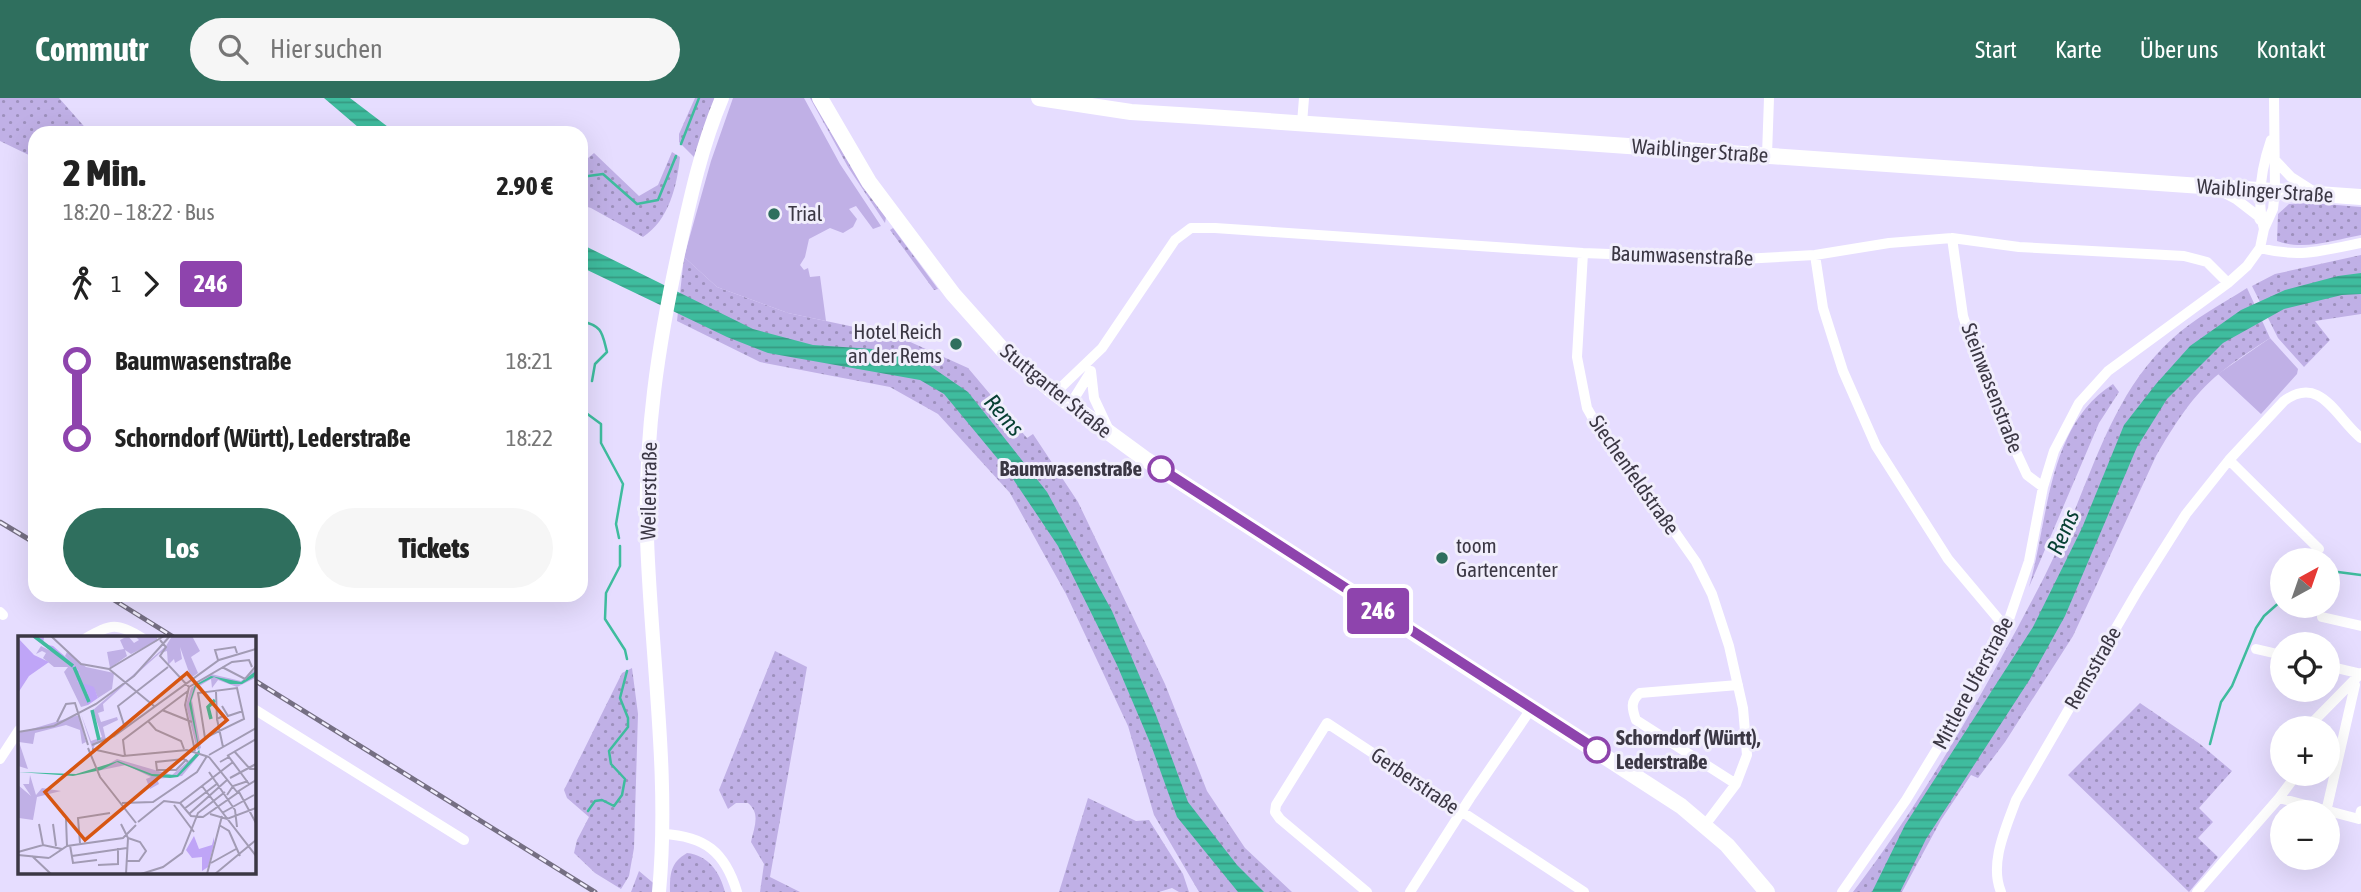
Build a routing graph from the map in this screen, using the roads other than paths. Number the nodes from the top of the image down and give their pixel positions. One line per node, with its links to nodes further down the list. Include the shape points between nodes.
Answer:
1 (722, 98): 56 (street, Weilerstraße, via 695,174 661,331 651,402 647,535)
2 (1039, 98): 7 (main road, Waiblinger Straße, via 1131,112)
3 (1304, 98): 7 (street)
4 (1769, 98): 9 (street)
5 (2274, 98): 8 (street)
6 (823, 101): 24 (main road, Stuttgarter Straße, via 869,182 953,295 1002,349)
7 (1302, 123): 9 (main road, Waiblinger Straße)
8 (2273, 136): 10 (street); 12 (street, via 2267,153)
9 (1767, 155): 11 (main road, Waiblinger Straße)
10 (2274, 159): 12 (street); 13 (street, via 2291,177)
11 (2214, 187): 12 (main road, Waiblinger Straße); 15 (street, via 2258,216)
12 (2267, 191): 13 (main road, Waiblinger Straße); 15 (street, Mittlere Uferstraße, via 2273,209)
13 (2318, 194): 14 (main road, Waiblinger Straße)
14 (2361, 197)
15 (2264, 229): 18 (street, Mittlere Uferstraße)
16 (1952, 238): 20 (street, Baumwasenstraße); 21 (street, Baumwasenstraße, via 2019,247 2184,256 2207,262); 29 (street, Steinwasenstraße, via 1964,316 1987,389 2027,475)
17 (2361, 243): 18 (street, via 2312,253 2284,254)
18 (2260, 248): 21 (street, Mittlere Uferstraße)
19 (1583, 253): 20 (street, Baumwasenstraße, via 1741,259); 22 (street, Baumwasenstraße, via 1191,228 1175,240); 40 (street, Siechenfeldstraße, via 1577,357 1587,408 1696,562 1712,594)
20 (1815, 255): 33 (street, via 1824,308 1843,371 1876,446 1948,559)
21 (2228, 283): 29 (street, Mittlere Uferstraße, via 2108,371 2079,403 2054,451)
22 (1102, 348): 23 (street, Baumwasenstraße); 24 (street, Baumwasenstraße)
23 (1091, 371): 25 (street, Baumwasenstraße); 26 (street, via 1094,398)
24 (1055, 393): 25 (main road, Stuttgarter Straße)
25 (1070, 405): 26 (main road, Stuttgarter Straße)
26 (1112, 436): 42 (main road, Stuttgarter Straße)
27 (2361, 438): 28 (street, Remsstraße, via 2322,397 2300,392 2284,401)
28 (2229, 460): 30 (street); 65 (street, Remsstraße, via 2166,545 2016,800 1997,863)
29 (2043, 487): 33 (street, Mittlere Uferstraße, via 2029,561)
30 (2318, 548)
31 (2326, 618): 32 (street)
32 (2361, 626)
33 (2006, 628): 64 (street, Mittlere Uferstraße, via 1913,789)
34 (90, 636): 35 (street, via 107,626)
35 (139, 636)
36 (2256, 649): 37 (street)
37 (2270, 652)
38 (2340, 669): 39 (street)
39 (2361, 673): 41 (street)
40 (1738, 685): 47 (street, Siechenfeldstraße, via 1746,755); 47 (street, via 1640,693 1632,707 1636,720)
41 (2356, 685): 44 (street); 51 (street)
42 (1531, 709): 53 (street); 55 (main road, Stuttgarter Straße)
43 (256, 710): 57 (street)
44 (2320, 716)
45 (18, 732): 46 (street)
46 (0, 759)
47 (1735, 784): 55 (street, Siechenfeldstraße)
48 (2288, 786): 49 (street)
49 (2279, 799): 50 (street); 66 (street)
50 (2283, 800)
51 (2329, 800)
52 (2361, 811): 54 (street, via 2359,820)
53 (1461, 812): 60 (street, Gerberstraße, via 1327,723 1275,812); 61 (street); 62 (street, Gerberstraße)
54 (2340, 815)
55 (1705, 825): 63 (main road, Stuttgarter Straße)
56 (663, 834): 58 (street, Weilerstraße); 59 (street, via 691,837 714,852 726,865)
57 (464, 840)
58 (659, 892)
59 (737, 892)
60 (1367, 892)
61 (1410, 892)
62 (1584, 892)
63 (1767, 892)
64 (1842, 892)
65 (2001, 892)
66 (2197, 892)

